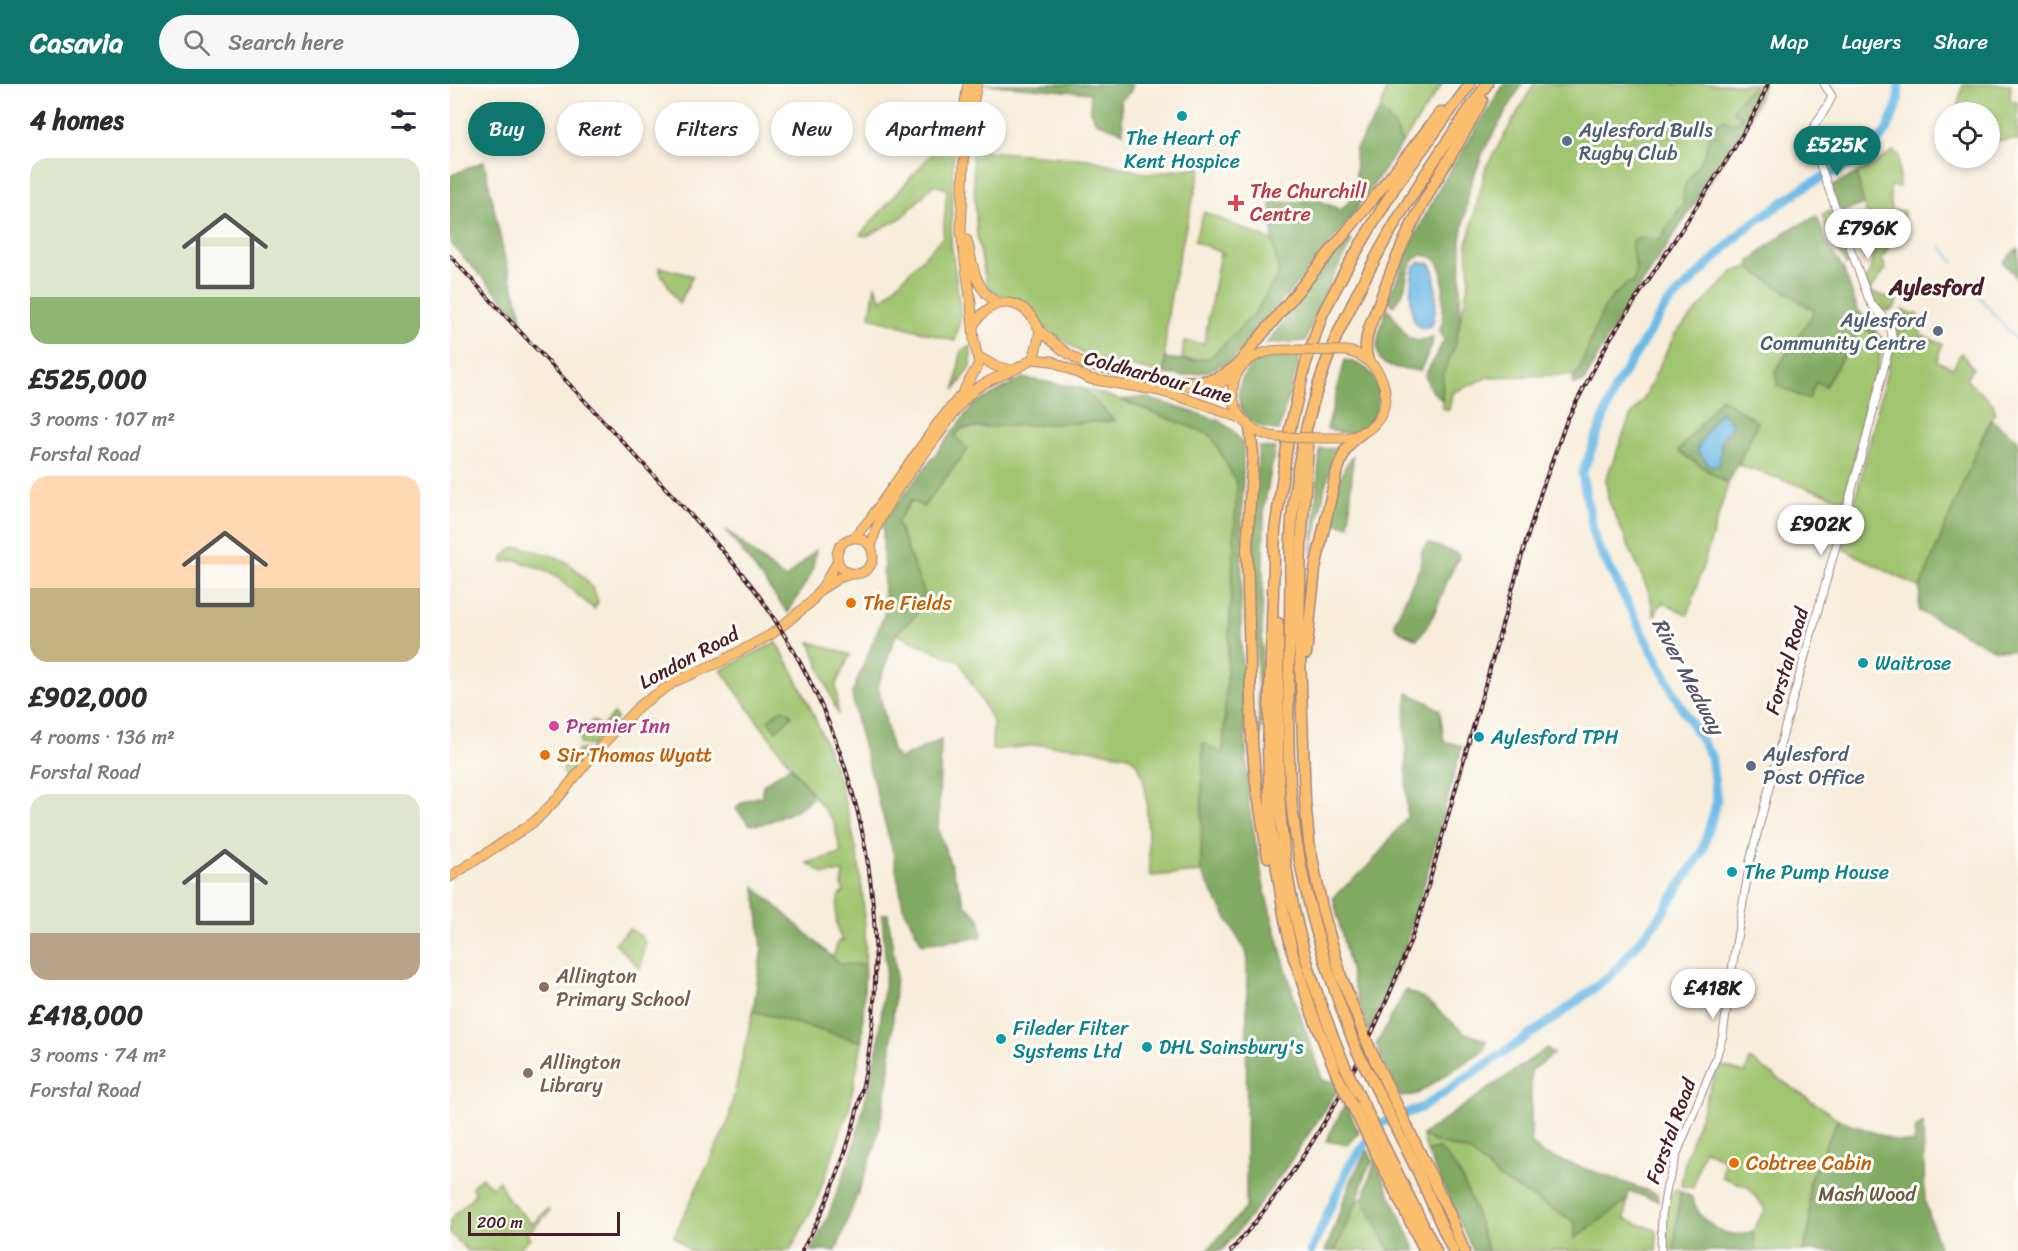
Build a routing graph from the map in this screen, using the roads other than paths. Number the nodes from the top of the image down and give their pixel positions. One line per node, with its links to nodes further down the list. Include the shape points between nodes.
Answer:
1 (968, 84): 7 (main road)
2 (977, 84): 8 (main road)
3 (1464, 84): 14 (highway)
4 (1470, 84): 25 (highway, via 1395,187 1322,315 1305,366)
5 (1489, 84): 17 (highway, via 1468,129 1430,189 1386,282 1368,334); 22 (highway, via 1386,235 1333,344)
6 (1824, 84): 42 (street, Forstal Road, via 1832,96 1814,126 1817,156 1869,300 1887,322 1892,336 1750,861 1723,1035 1667,1186)
7 (965, 102)
8 (973, 102)
9 (964, 156): 10 (main road)
10 (961, 214): 11 (main road, via 978,284); 12 (main road)
11 (998, 303): 12 (main road, via 980,314); 13 (main road, via 1022,306)
12 (973, 327): 15 (main road)
13 (1040, 331): 16 (main road); 20 (main road, Coldharbour Lane, via 1084,363)
14 (1259, 339): 18 (highway); 20 (highway, via 1230,371 1215,380)
15 (979, 357): 19 (main road); 26 (main road, via 961,395)
16 (1032, 359): 19 (main road); 21 (main road, Coldharbour Lane, via 1052,361 1090,379 1181,397)
17 (1368, 360): 18 (main road, bridge, via 1347,351 1266,352); 24 (main road, via 1382,377 1386,395 1378,418)
18 (1241, 368): 20 (main road, Coldharbour Lane, via 1225,382 1209,387); 21 (main road, via 1234,382 1233,397)
19 (1012, 370): 27 (main road, via 988,380 966,398 900,487 882,516)
20 (1164, 381)
21 (1241, 418): 23 (main road)
22 (1310, 420): 31 (highway, via 1301,546); 34 (highway, bridge, via 1298,466 1292,513 1288,704 1292,808 1300,859 1327,969 1358,1051)
23 (1250, 428): 24 (main road, bridge, via 1276,437 1345,438); 33 (highway, via 1253,454 1247,548 1252,742 1273,888)
24 (1364, 432): 31 (highway, via 1350,445 1339,466 1315,569 1306,654)
25 (1282, 470): 33 (highway, via 1272,591 1269,793 1276,867); 35 (highway, bridge, via 1278,574 1283,843 1307,966 1328,1028 1358,1094)
26 (854, 538): 27 (main road, via 864,540); 28 (main road, via 842,544)
27 (871, 548): 29 (main road, via 873,558 868,568)
28 (838, 561): 29 (main road, via 843,569); 30 (main road, London Road)
29 (853, 573): 30 (main road, London Road)
30 (821, 589): 32 (main road, London Road, via 772,634 676,681 639,706 534,822)
31 (1302, 756): 34 (highway, bridge, via 1310,842 1322,908 1341,976 1374,1060)
32 (450, 877)
33 (1294, 959): 35 (highway, bridge, via 1338,1077 1352,1105)
34 (1373, 1075): 36 (highway)
35 (1362, 1114): 37 (highway)
36 (1423, 1169): 40 (highway); 41 (highway, via 1450,1215)
37 (1398, 1184): 38 (highway); 39 (highway)
38 (1425, 1251)
39 (1436, 1251)
40 (1453, 1251)
41 (1464, 1251)
42 (1661, 1251)

